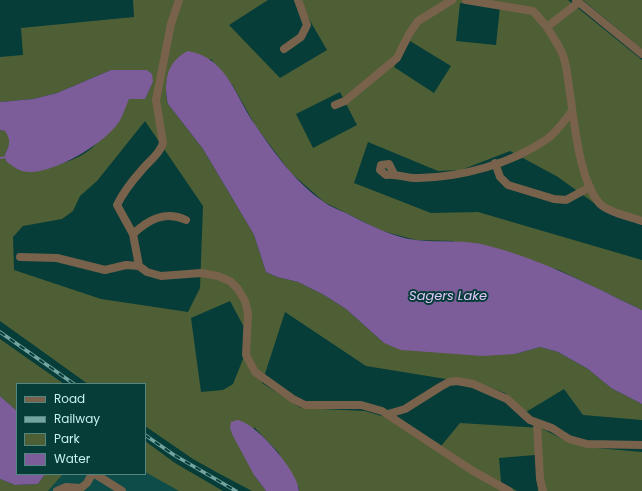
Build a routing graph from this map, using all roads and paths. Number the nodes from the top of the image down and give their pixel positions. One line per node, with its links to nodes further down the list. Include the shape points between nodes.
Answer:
1 (179, 0): 16 (street, via 171,24 156,100 163,143 140,171 118,205)
2 (298, 0): 7 (street, via 307,25 301,37)
3 (452, 0): 9 (street, via 418,21 397,58 344,101)
4 (466, 0): 6 (street, via 533,11)
5 (578, 1): 6 (street); 8 (street)
6 (547, 27): 10 (street, via 565,62)
7 (284, 48)
8 (642, 54)
9 (335, 105)
10 (572, 111): 11 (street, via 556,132 547,139); 13 (street)
11 (495, 163): 12 (street, via 478,170 450,176 417,178); 13 (street, via 500,177 508,186 554,199 566,200)
12 (394, 174)
13 (590, 187): 15 (street, via 601,205)
14 (186, 220): 16 (street, via 169,215 151,220)
15 (642, 221)
16 (133, 234): 18 (street)
17 (20, 258): 18 (street, via 57,258 105,270 126,265)
18 (139, 266): 19 (street, via 147,272 161,276 201,273 230,281 245,301 248,313 246,355 249,363 255,372 293,399 306,405 361,405)
19 (388, 414): 20 (street, via 405,409 449,382 457,381 473,384 507,399); 26 (street, via 473,471)
20 (537, 424): 21 (street, via 552,428 569,439 587,444); 27 (street)
21 (642, 445)
22 (91, 475): 24 (street, via 81,488 66,486)
23 (97, 475): 25 (street)
24 (57, 491)
25 (122, 491)
26 (509, 491)
27 (543, 491)

